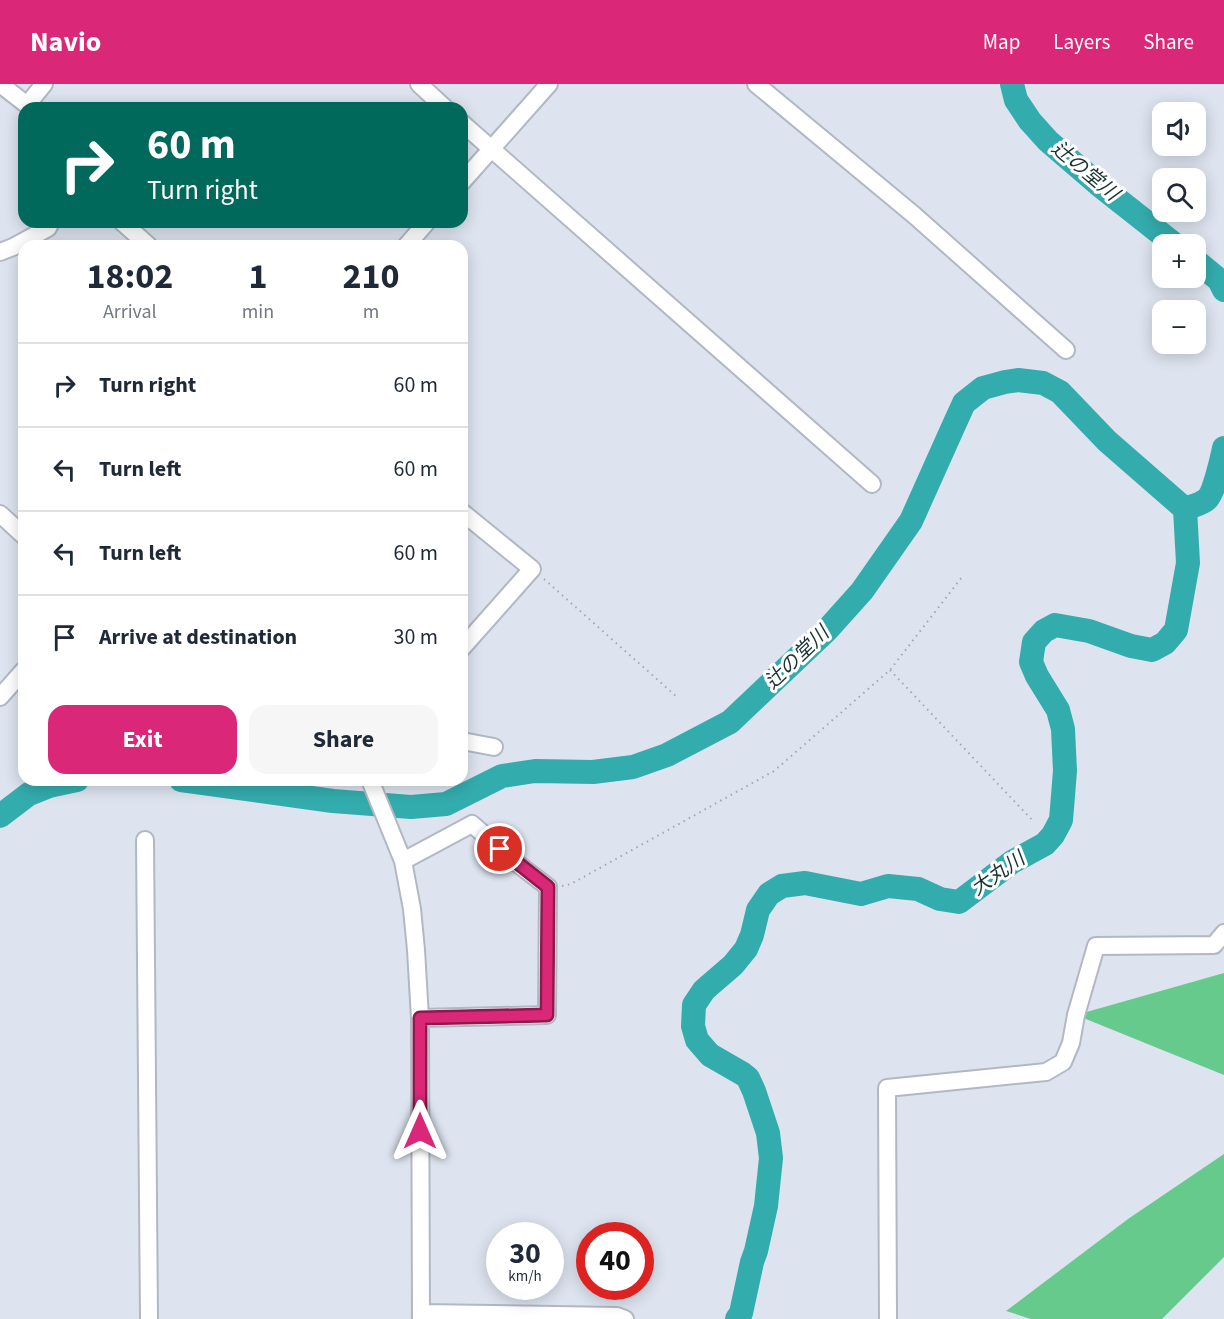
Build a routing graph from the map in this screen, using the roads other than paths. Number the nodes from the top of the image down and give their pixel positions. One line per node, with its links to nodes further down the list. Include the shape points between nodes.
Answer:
1 (0, 84): 6 (street)
2 (44, 84): 7 (street)
3 (419, 84): 8 (street)
4 (549, 84): 10 (street)
5 (756, 84): 20 (street, via 914,215)
6 (23, 102)
7 (32, 102)
8 (438, 102)
9 (468, 129): 10 (street)
10 (490, 150): 11 (street); 21 (street)
11 (468, 175)
12 (48, 228): 15 (street)
13 (129, 228): 16 (street)
14 (422, 228): 17 (street)
15 (26, 240)
16 (142, 240)
17 (411, 240)
18 (18, 244): 19 (street)
19 (0, 252)
20 (1066, 350)
21 (872, 484)
22 (0, 514): 24 (street)
23 (468, 517): 25 (street, via 532,569)
24 (18, 530)
25 (468, 641)
26 (18, 677): 27 (street)
27 (0, 697)
28 (468, 742): 29 (street)
29 (494, 747)
30 (372, 786): 32 (street)
31 (145, 840): 36 (street)
32 (400, 855): 34 (street, via 412,909); 34 (street, via 472,824 548,887 547,1015)
33 (1224, 933): 38 (street, via 1214,945 1096,946 1071,1043 1063,1062 1046,1072 887,1088)
34 (420, 1018): 35 (street)
35 (421, 1316): 37 (street)
36 (149, 1319)
37 (625, 1319)
38 (888, 1319)

